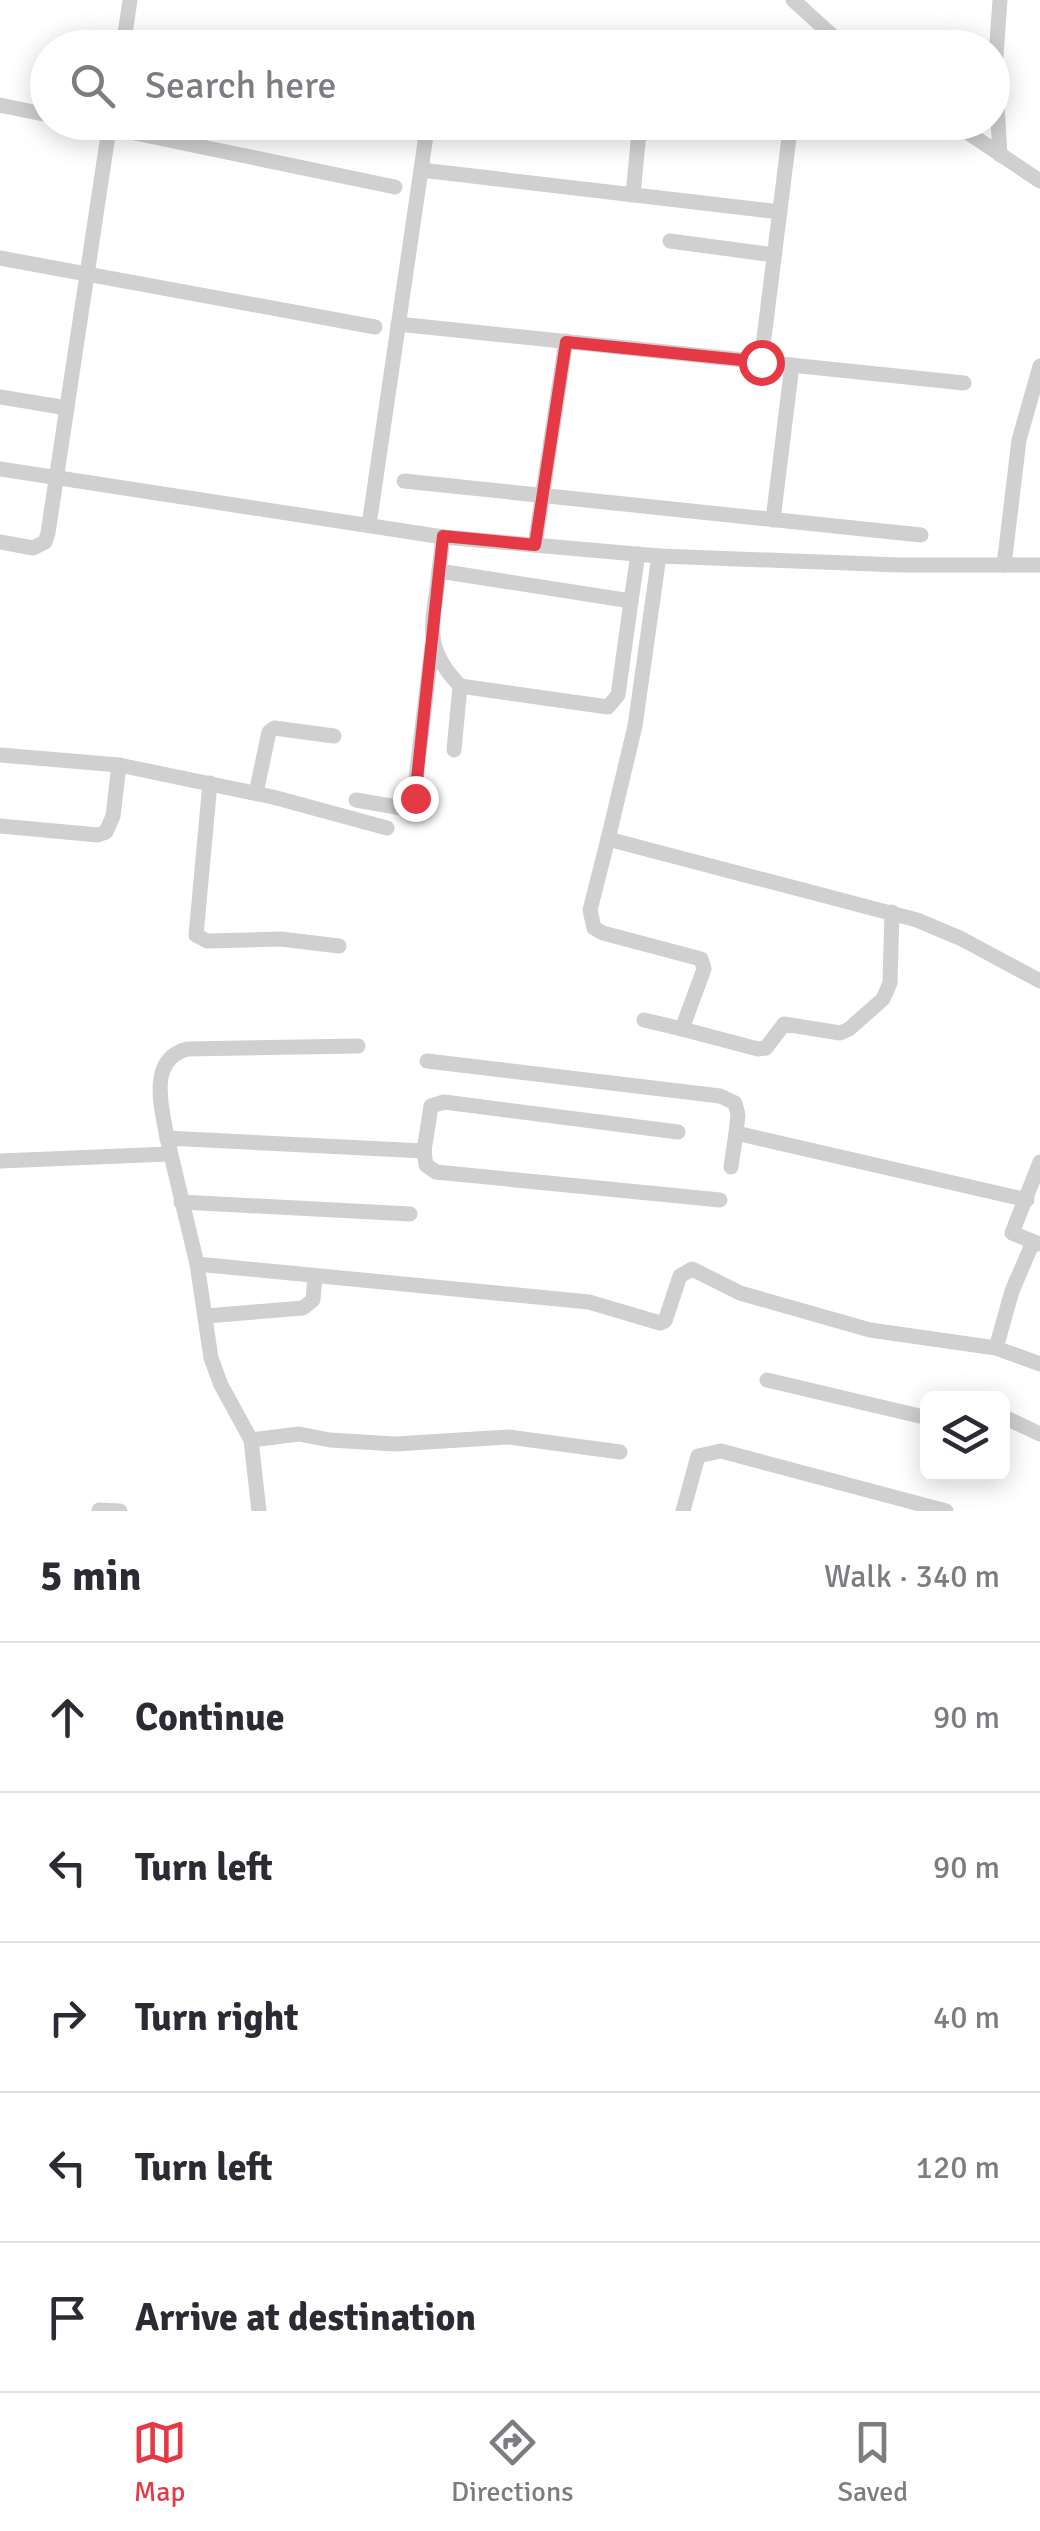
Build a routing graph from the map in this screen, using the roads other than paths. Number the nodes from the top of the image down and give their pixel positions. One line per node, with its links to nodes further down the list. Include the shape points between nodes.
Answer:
1 (130, 0): 4 (street)
2 (793, 0): 5 (street)
3 (1000, 0): 6 (street)
4 (125, 30)
5 (826, 30)
6 (998, 30)
7 (0, 106): 8 (street)
8 (30, 112)
9 (107, 140): 25 (street)
10 (179, 140): 19 (street)
11 (425, 140): 17 (street)
12 (638, 140): 20 (street)
13 (789, 140): 21 (street)
14 (978, 140): 16 (street)
15 (999, 140): 16 (street)
16 (1000, 155): 18 (street)
17 (421, 170): 20 (street); 26 (street)
18 (1040, 181)
19 (395, 187)
20 (632, 194): 21 (street)
21 (780, 212): 23 (street)
22 (670, 241): 23 (street)
23 (774, 255): 29 (street)
24 (0, 258): 25 (street)
25 (85, 273): 27 (street); 34 (street)
26 (398, 324): 28 (street); 40 (street)
27 (375, 327)
28 (566, 342): 29 (street); 38 (street)
29 (761, 362): 30 (street)
30 (792, 365): 32 (street); 39 (street)
31 (1040, 366): 47 (street, via 1019,440)
32 (964, 383)
33 (0, 397): 34 (street)
34 (67, 408): 36 (street)
35 (0, 469): 36 (street)
36 (58, 477): 40 (street); 43 (street, via 45,542 33,548)
37 (404, 481): 38 (street)
38 (542, 498): 39 (street); 44 (street)
39 (773, 520): 41 (street)
40 (369, 525): 42 (street)
41 (921, 535)
42 (443, 536): 44 (street); 49 (street)
43 (0, 542)
44 (535, 545): 45 (street)
45 (638, 554): 46 (street); 50 (street)
46 (659, 556): 47 (street); 62 (street, via 635,726)
47 (1004, 565): 48 (street)
48 (1040, 565)
49 (440, 571): 50 (street); 51 (street)
50 (632, 601): 52 (street, via 618,696 608,707)
51 (432, 646): 52 (street); 59 (street, via 413,804)
52 (460, 686): 54 (street)
53 (334, 736): 58 (street, via 274,728)
54 (454, 750)
55 (0, 755): 56 (street)
56 (119, 765): 57 (street); 60 (street, via 106,832)
57 (210, 783): 58 (street); 64 (street, via 196,935 207,941)
58 (256, 794): 61 (street)
59 (356, 800)
60 (0, 826)
61 (387, 828)
62 (608, 838): 63 (street); 67 (street, via 591,920 602,933 704,962)
63 (892, 912): 65 (street, via 949,933); 67 (street, via 889,990 849,1029 835,1033 784,1024 766,1048)
64 (338, 946)
65 (1040, 981)
66 (644, 1020): 67 (street)
67 (682, 1029)
68 (358, 1046): 72 (street, via 176,1052 160,1079)
69 (427, 1060): 71 (street, via 720,1096 735,1103)
70 (678, 1132): 73 (street, via 444,1102 430,1106)
71 (736, 1134): 76 (street); 78 (street)
72 (168, 1146): 73 (street); 74 (street); 79 (street)
73 (424, 1151): 77 (street, via 426,1165 436,1172)
74 (0, 1162)
75 (1040, 1162): 78 (street)
76 (731, 1167)
77 (720, 1200)
78 (1027, 1200): 81 (street, via 1012,1233)
79 (181, 1202): 80 (street); 82 (street)
80 (410, 1214)
81 (1036, 1243): 85 (street, via 1012,1291)
82 (197, 1264): 83 (street); 84 (street)
83 (314, 1276): 84 (street, via 313,1300 303,1308); 85 (street, via 589,1302 660,1322 669,1314 680,1276 692,1269 740,1293 870,1330)
84 (206, 1316): 91 (street, via 216,1372)
85 (996, 1348): 86 (street)
86 (1040, 1364)
87 (767, 1380): 88 (street)
88 (920, 1416)
89 (1010, 1420): 90 (street)
90 (1040, 1434)
91 (251, 1440): 92 (street, via 299,1434 395,1444 508,1437); 95 (street)
92 (620, 1452)
93 (99, 1510): 94 (street)
94 (120, 1511)
95 (259, 1511)
96 (683, 1511): 97 (street, via 692,1468 709,1452)
97 (946, 1511)

